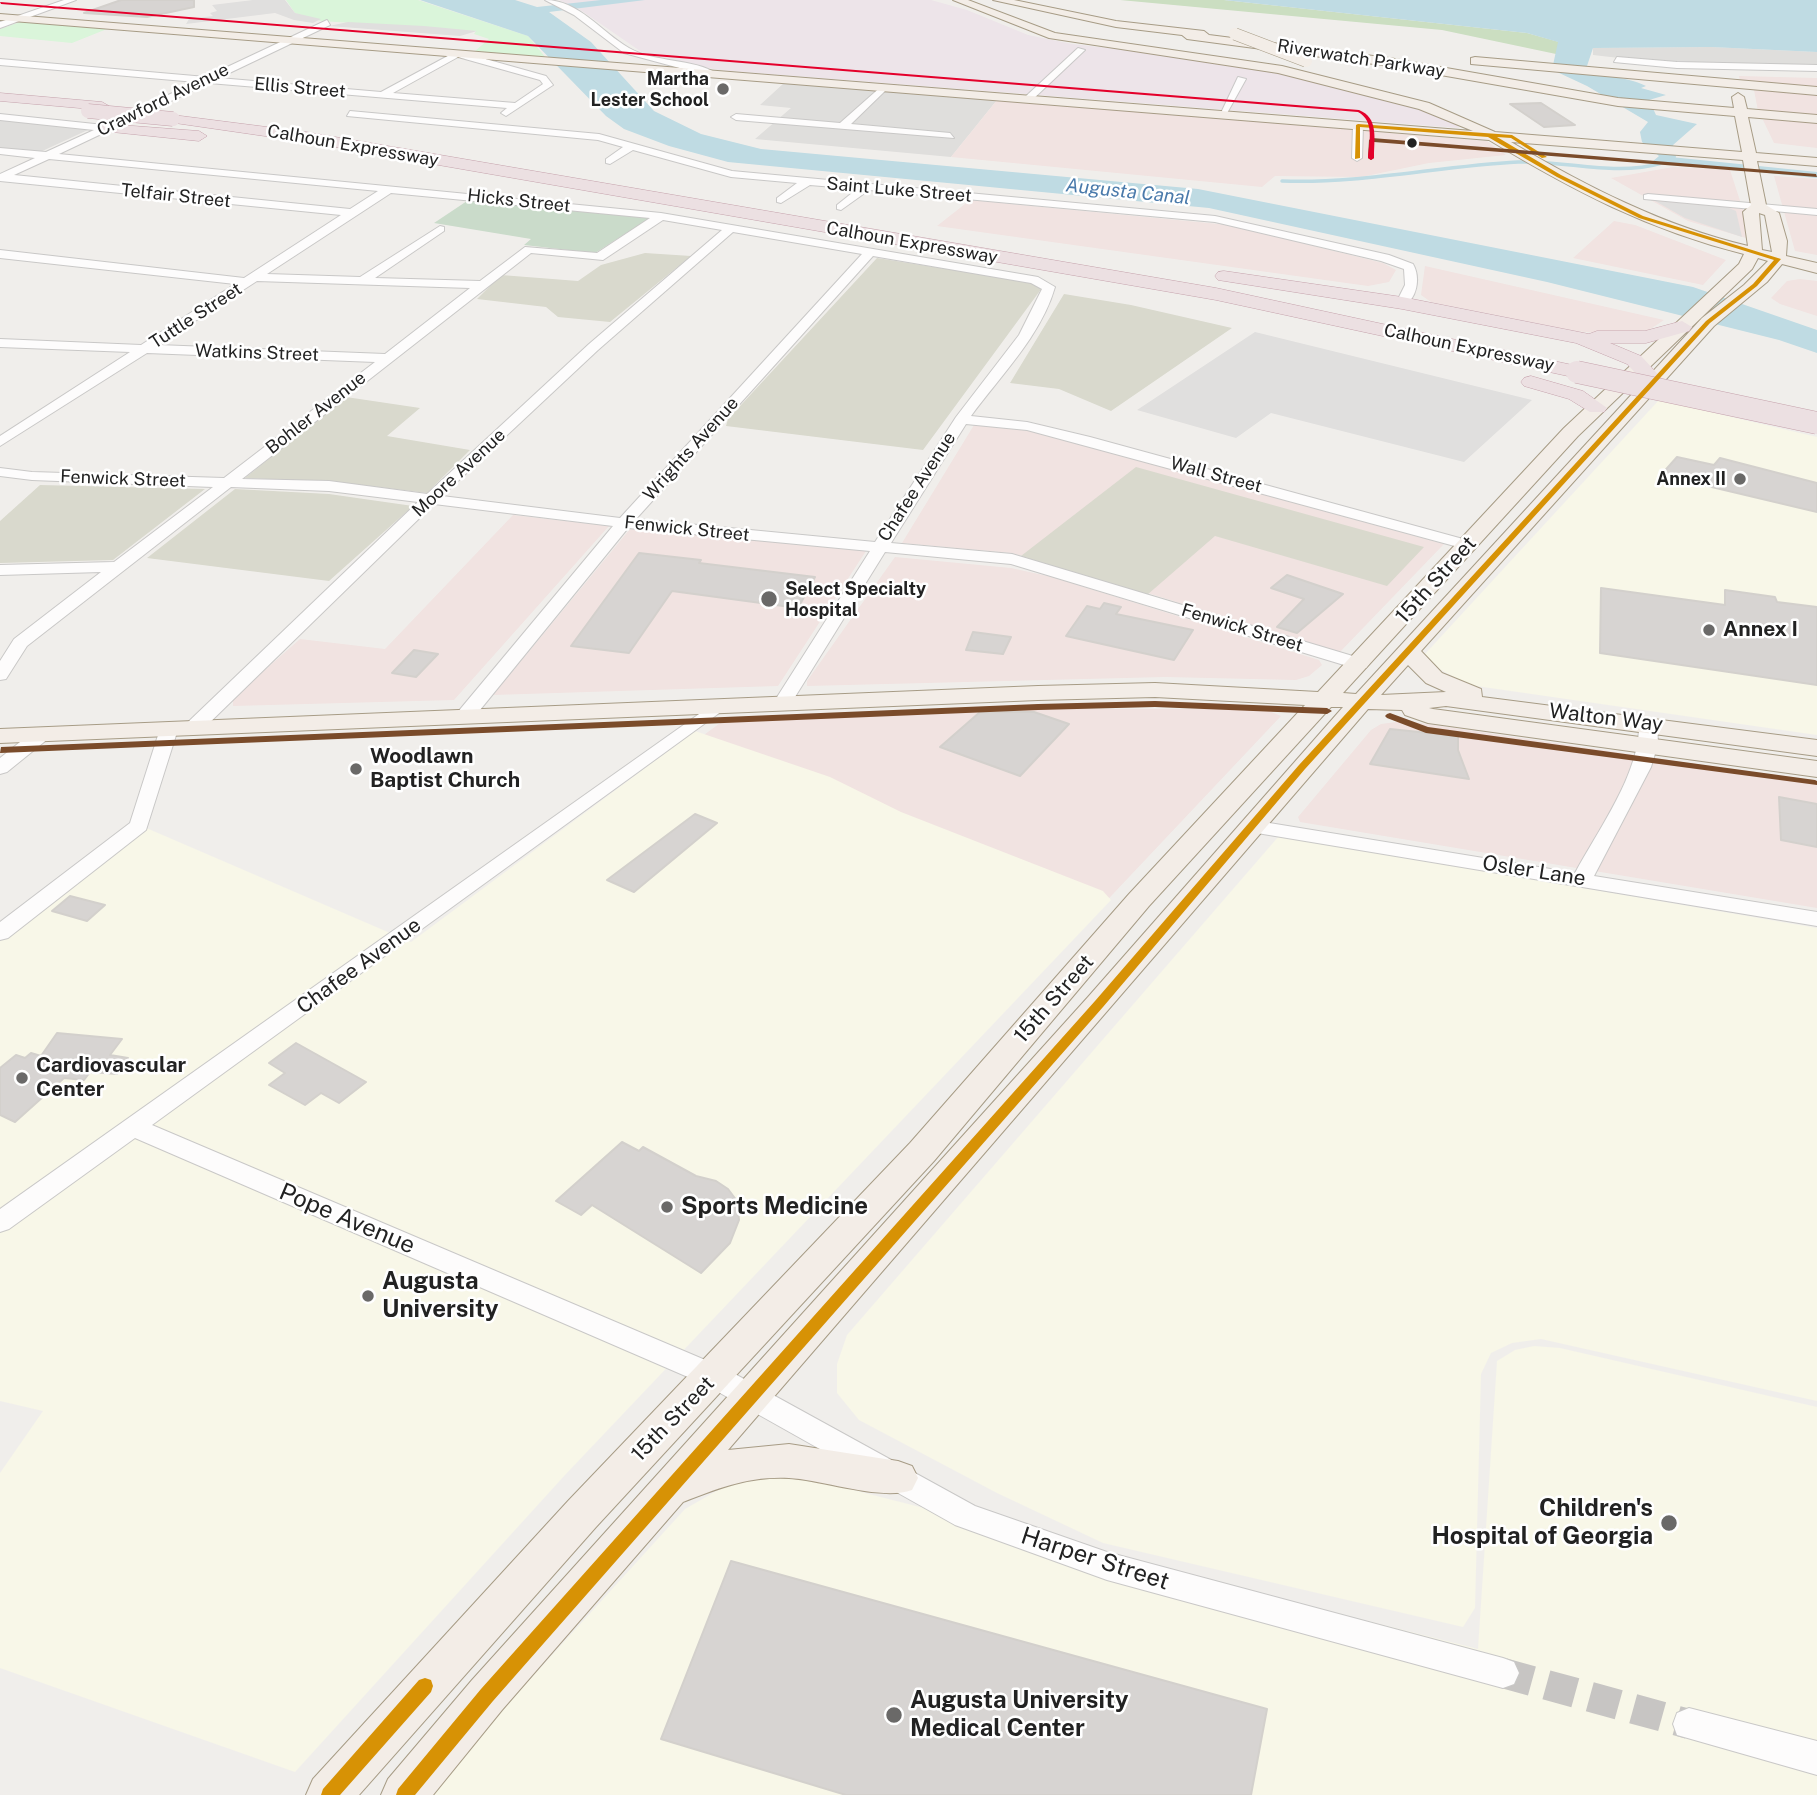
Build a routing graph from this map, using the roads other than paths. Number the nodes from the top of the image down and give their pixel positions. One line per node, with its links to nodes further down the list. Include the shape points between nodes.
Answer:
1 (72, 0): 10 (street)
2 (549, 0): 8 (street)
3 (582, 0): 8 (street)
4 (958, 0): 47 (main road, via 1054,36 1311,75 1450,115)
5 (981, 0): 33 (main road, Riverwatch Parkway, via 1095,24 1289,47 1557,93)
6 (998, 0): 23 (main road, Riverwatch Parkway, via 1116,24)
7 (1005, 0): 49 (main road, bridge, via 1235,34 1460,111)
8 (560, 4): 20 (street, via 628,51)
9 (0, 17): 10 (main road)
10 (18, 18): 12 (street); 13 (main road)
11 (327, 23): 13 (street, Crawford Avenue)
12 (0, 25)
13 (290, 41): 15 (main road); 22 (street, Crawford Avenue)
14 (1081, 50): 29 (street)
15 (457, 54): 20 (main road); 26 (street); 31 (street, via 543,78 548,85)
16 (1617, 60): 18 (street)
17 (0, 62): 22 (street, Ellis Street)
18 (1778, 68): 19 (street); 23 (street, via 1737,74)
19 (1817, 68)
20 (713, 74): 24 (main road)
21 (1241, 79): 35 (street)
22 (205, 80): 26 (street, Ellis Street); 28 (street, Crawford Avenue)
23 (1735, 84): 25 (main road, Riverwatch Parkway); 36 (main road)
24 (883, 88): 29 (main road); 42 (street)
25 (1817, 91)
26 (381, 95): 31 (street, Ellis Street); 39 (street)
27 (0, 97): 32 (highway, Calhoun Expressway)
28 (166, 99): 34 (highway); 43 (street, Crawford Avenue)
29 (1028, 99): 35 (main road)
30 (0, 103): 32 (highway, Calhoun Expressway)
31 (516, 106): 44 (street)
32 (95, 108): 34 (highway, Calhoun Expressway, bridge)
33 (1689, 110): 36 (main road, Riverwatch Parkway); 45 (main road, via 1721,117)
34 (183, 112): 62 (highway, Calhoun Expressway); 70 (highway, Calhoun Expressway)
35 (1223, 113): 41 (main road)
36 (1742, 114): 40 (main road, Riverwatch Parkway); 45 (main road)
37 (0, 117): 43 (street)
38 (736, 117): 42 (street)
39 (344, 119): 44 (street, Saint Luke Street); 46 (highway)
40 (1817, 119)
41 (1358, 125): 47 (main road); 56 (street)
42 (843, 126): 48 (street)
43 (107, 128): 55 (street, Crawford Avenue); 70 (highway, via 334,150)
44 (484, 128): 51 (street, Saint Luke Street, via 599,137)
45 (1745, 131): 54 (main road)
46 (398, 135)
47 (1489, 135): 49 (main road); 61 (main road, via 1559,176)
48 (950, 136)
49 (1511, 137): 54 (main road); 61 (main road)
50 (423, 141): 62 (highway)
51 (631, 146): 57 (street); 59 (street, Saint Luke Street)
52 (0, 151): 55 (street, Hicks Street)
53 (1817, 152): 54 (main road)
54 (1756, 155): 58 (main road); 69 (main road)
55 (46, 156): 60 (street, Crawford Avenue); 66 (street, Hicks Street)
56 (1357, 158)
57 (610, 161)
58 (1817, 162)
59 (731, 174): 63 (street, Saint Luke Street); 64 (street)
60 (0, 177): 72 (street, Telfair Street)
61 (1578, 180): 78 (main road, via 1684,238)
62 (603, 181): 73 (highway, Calhoun Expressway)
63 (808, 181): 65 (street, Saint Luke Street); 68 (street)
64 (718, 186)
65 (866, 187): 73 (street); 88 (street, Saint Luke Street, via 1158,212 1242,224 1409,267 1412,277)
66 (391, 188): 70 (street, Hicks Street); 72 (street, Tuttle Street)
67 (1647, 197): 69 (street)
68 (781, 200)
69 (1759, 207): 71 (street); 78 (main road, via 1750,212 1756,238); 79 (main road, via 1772,214 1779,240)
70 (664, 209): 74 (street, Hicks Street); 81 (highway, Calhoun Expressway); 86 (street, Bohler Avenue, via 599,257 528,249)
71 (1817, 212)
72 (352, 213): 83 (street, Tuttle Street)
73 (843, 215): 88 (highway); 94 (highway, Calhoun Expressway, via 1146,272)
74 (733, 226): 76 (street, Hicks Street); 105 (street, Moore Avenue)
75 (440, 229): 85 (street)
76 (871, 251): 84 (street, Hicks Street); 106 (street, Wrights Avenue)
77 (0, 254): 83 (street)
78 (1752, 256): 79 (main road); 87 (main road, 15th Street)
79 (1776, 262): 80 (main road); 82 (main road); 87 (main road, 15th Street, via 1749,291)
80 (1817, 268)
81 (1078, 271): 94 (highway, Calhoun Expressway, via 1216,294); 96 (highway)
82 (1817, 275)
83 (251, 280): 85 (street); 92 (street, Tuttle Street)
84 (1034, 280): 100 (street, Chafee Avenue, via 1049,286 1048,296)
85 (362, 281): 86 (street)
86 (481, 285): 93 (street, Bohler Avenue)
87 (1723, 297): 89 (main road, 15th Street)
88 (1402, 303): 90 (highway)
89 (1693, 322): 90 (highway, via 1662,334 1630,338); 95 (main road, 15th Street)
90 (1543, 330): 95 (highway, via 1608,347)
91 (0, 343): 92 (street, Watkins Street)
92 (146, 348): 93 (street, Watkins Street); 102 (street, Tuttle Street)
93 (387, 358): 104 (street, Bohler Avenue)
94 (1580, 368): 99 (highway, Calhoun Expressway); 101 (highway, Calhoun Expressway, bridge)
95 (1648, 375): 97 (highway); 111 (main road, 15th Street)
96 (1545, 386): 97 (highway, via 1581,390); 98 (highway, via 1576,395)
97 (1619, 387): 98 (main road, 15th Street)
98 (1597, 408): 107 (main road, 15th Street)
99 (1817, 412)
100 (962, 419): 107 (street, Wall Street, via 1027,426 1085,440); 108 (street, Chafee Avenue)
101 (1817, 424)
102 (0, 442)
103 (0, 472): 104 (street, Fenwick Street)
104 (226, 482): 105 (street, Fenwick Street, via 329,486); 109 (street, Bohler Avenue)
105 (429, 499): 106 (street, Fenwick Street); 121 (street, Moore Avenue)
106 (624, 523): 108 (street, Fenwick Street); 120 (street, Wrights Avenue)
107 (1468, 545): 112 (main road, 15th Street)
108 (877, 549): 112 (street, Fenwick Street, via 1012,559); 116 (street, Chafee Avenue, via 829,634)
109 (120, 567): 110 (street); 113 (street, Bohler Avenue, via 20,643)
110 (0, 570)
111 (1409, 651): 114 (main road, 15th Street); 119 (main road, via 1434,678 1473,695)
112 (1360, 664): 117 (main road, 15th Street)
113 (0, 675)
114 (1363, 700): 115 (main road, Walton Way); 117 (main road, Walton Way); 128 (main road, 15th Street)
115 (1395, 703): 119 (main road, Walton Way, via 1446,699); 123 (main road, Walton Way, via 1428,716)
116 (781, 705): 117 (main road, Walton Way, via 1156,690); 118 (main road, Walton Way)
117 (1319, 707): 134 (main road, 15th Street, via 1139,900 922,1152)
118 (716, 708): 120 (main road, Walton Way); 132 (street, Chafee Avenue)
119 (1564, 713): 123 (main road, Walton Way)
120 (464, 717): 121 (main road, Walton Way)
121 (181, 729): 122 (main road, Walton Way); 131 (street, Moore Avenue, via 139,826)
122 (42, 734): 124 (main road, Walton Way); 126 (street)
123 (1649, 734): 125 (main road, Walton Way); 127 (main road, Walton Way); 129 (street, via 1641,767)
124 (0, 736)
125 (1817, 748)
126 (0, 768)
127 (1817, 769)
128 (1251, 825): 129 (street, Osler Lane); 135 (main road, 15th Street, via 1099,1004)
129 (1582, 879): 130 (street, Osler Lane)
130 (1817, 919)
131 (0, 933)
132 (135, 1128): 133 (street, Chafee Avenue); 134 (street, Pope Avenue)
133 (0, 1222)
134 (714, 1376): 135 (street, Harper Street); 141 (main road, 15th Street, via 582,1514)
135 (751, 1396): 136 (street, Harper Street); 137 (main road, 15th Street)
136 (898, 1478): 137 (main road, via 805,1462 752,1462 725,1467); 138 (street, Harper Street, via 966,1516 1107,1566)
137 (668, 1490): 142 (main road, 15th Street)
138 (1503, 1673)
139 (1689, 1724): 140 (street)
140 (1817, 1758)
141 (329, 1795)
142 (404, 1795)

